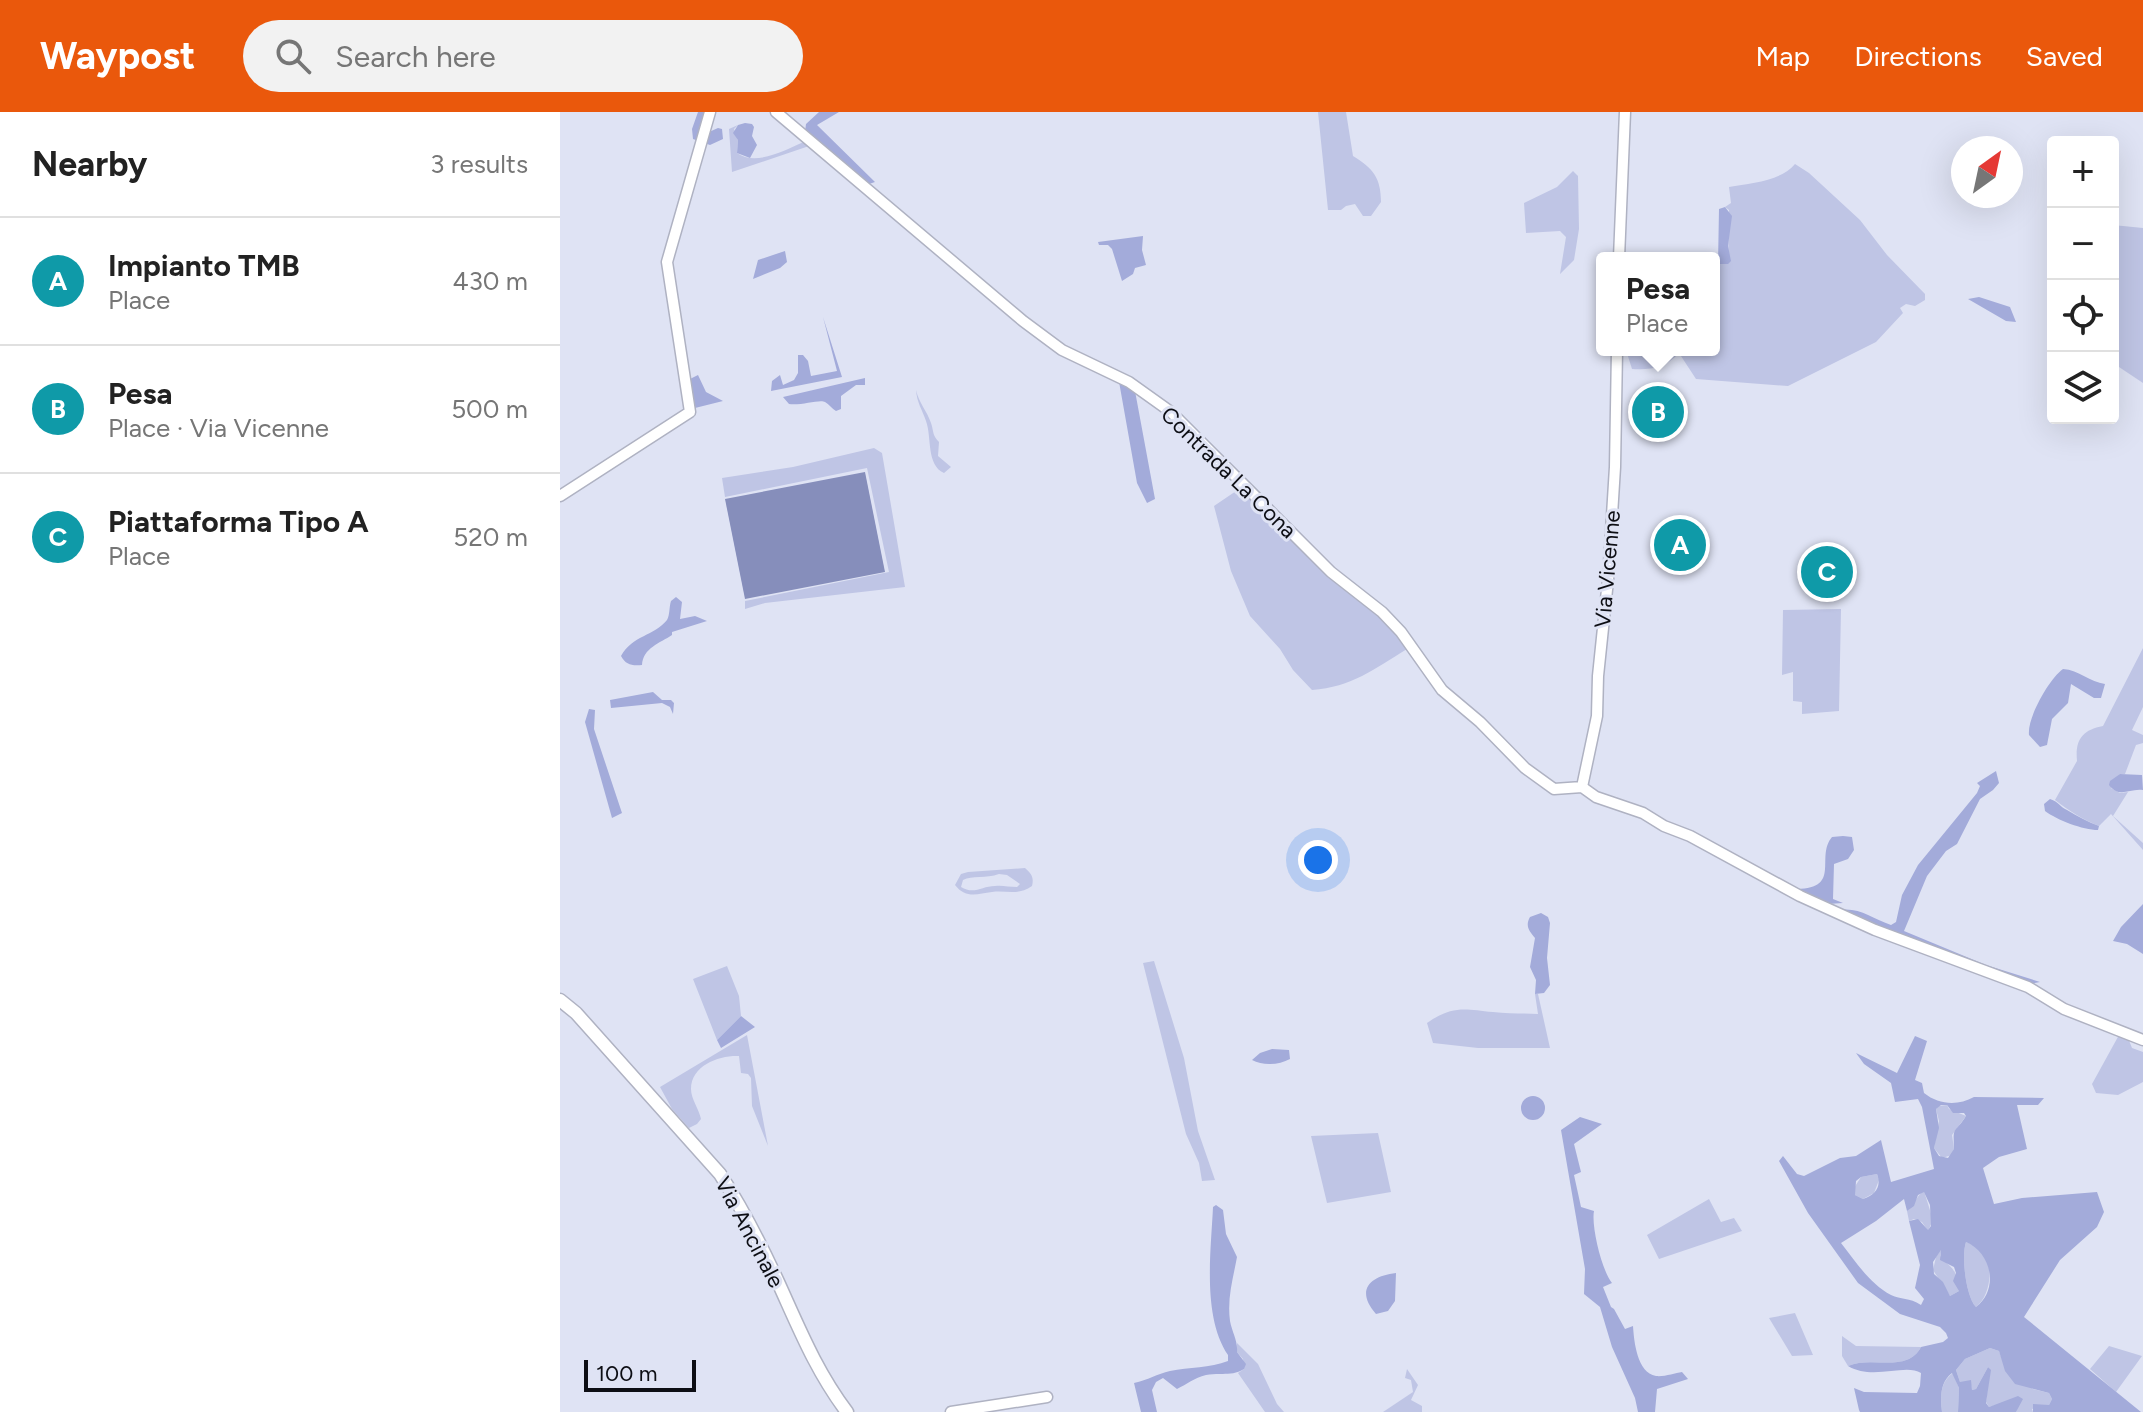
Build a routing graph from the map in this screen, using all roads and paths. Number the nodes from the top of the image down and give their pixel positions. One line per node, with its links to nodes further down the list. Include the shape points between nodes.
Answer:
1 (710, 112): 6 (street, via 667,262 690,412)
2 (776, 112): 7 (street, Contrada La Cona, via 1023,321 1171,412 1331,572 1382,612 1442,690 1525,768 1554,789)
3 (1625, 112): 4 (street)
4 (1619, 252)
5 (1617, 356): 7 (street, Via Vicenne, via 1615,467 1597,716)
6 (560, 496)
7 (1582, 787): 9 (street, Contrada La Cona, via 1866,926 2028,987 2064,1009)
8 (560, 1000): 11 (main road, Via Ancinale, via 720,1174 778,1282 804,1344)
9 (2143, 1040)
10 (1047, 1397): 12 (street)
11 (847, 1412)
12 (951, 1412)

